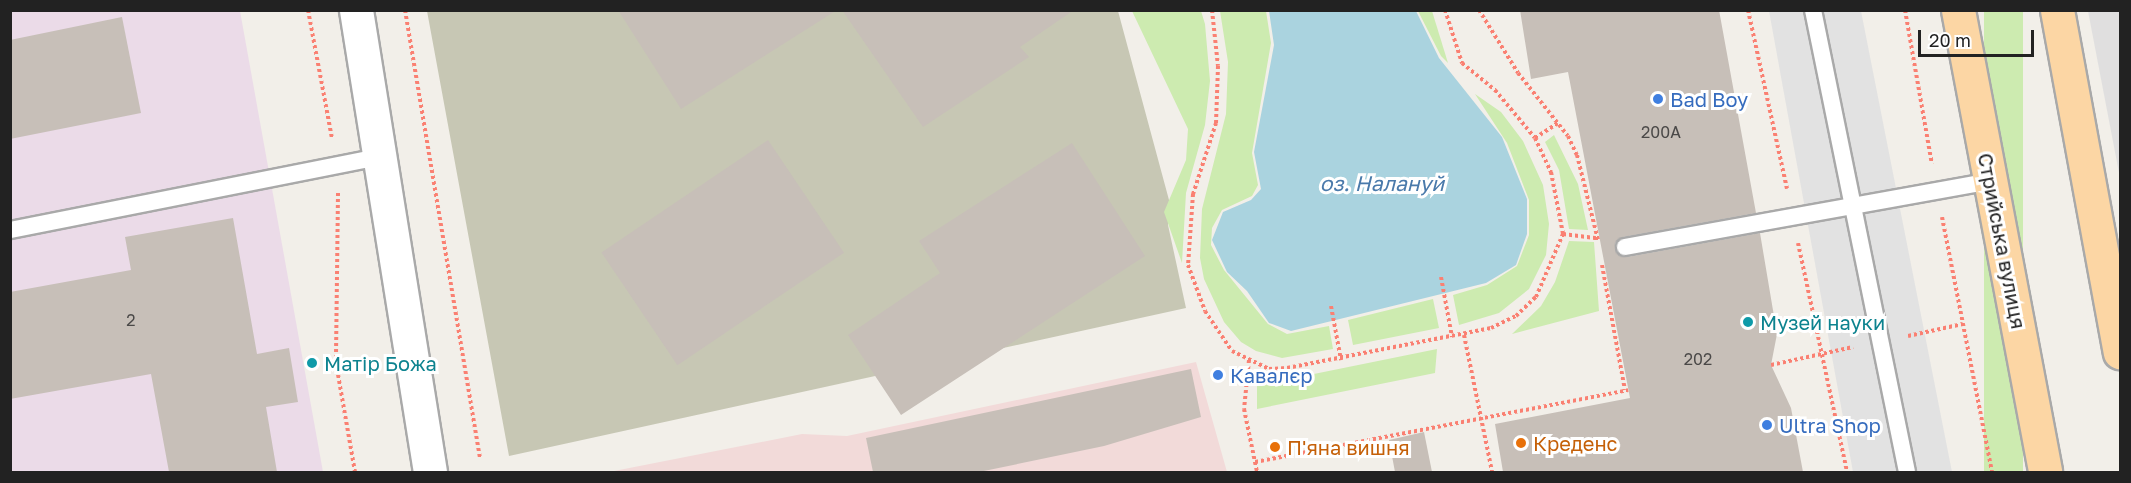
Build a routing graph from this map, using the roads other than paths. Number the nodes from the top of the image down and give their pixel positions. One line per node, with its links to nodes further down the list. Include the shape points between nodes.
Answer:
1 (356, 10): 5 (street)
2 (1813, 10): 7 (lane)
3 (1958, 10): 6 (main road, Стрийська вулиця)
4 (2057, 10): 10 (main road)
5 (378, 157): 8 (lane); 11 (street)
6 (1991, 181): 7 (lane); 13 (main road, Стрийська вулиця)
7 (1850, 207): 9 (lane); 12 (lane)
8 (10, 230)
9 (1625, 248)
10 (2121, 352)
11 (429, 472)
12 (1906, 472)
13 (2045, 472)

